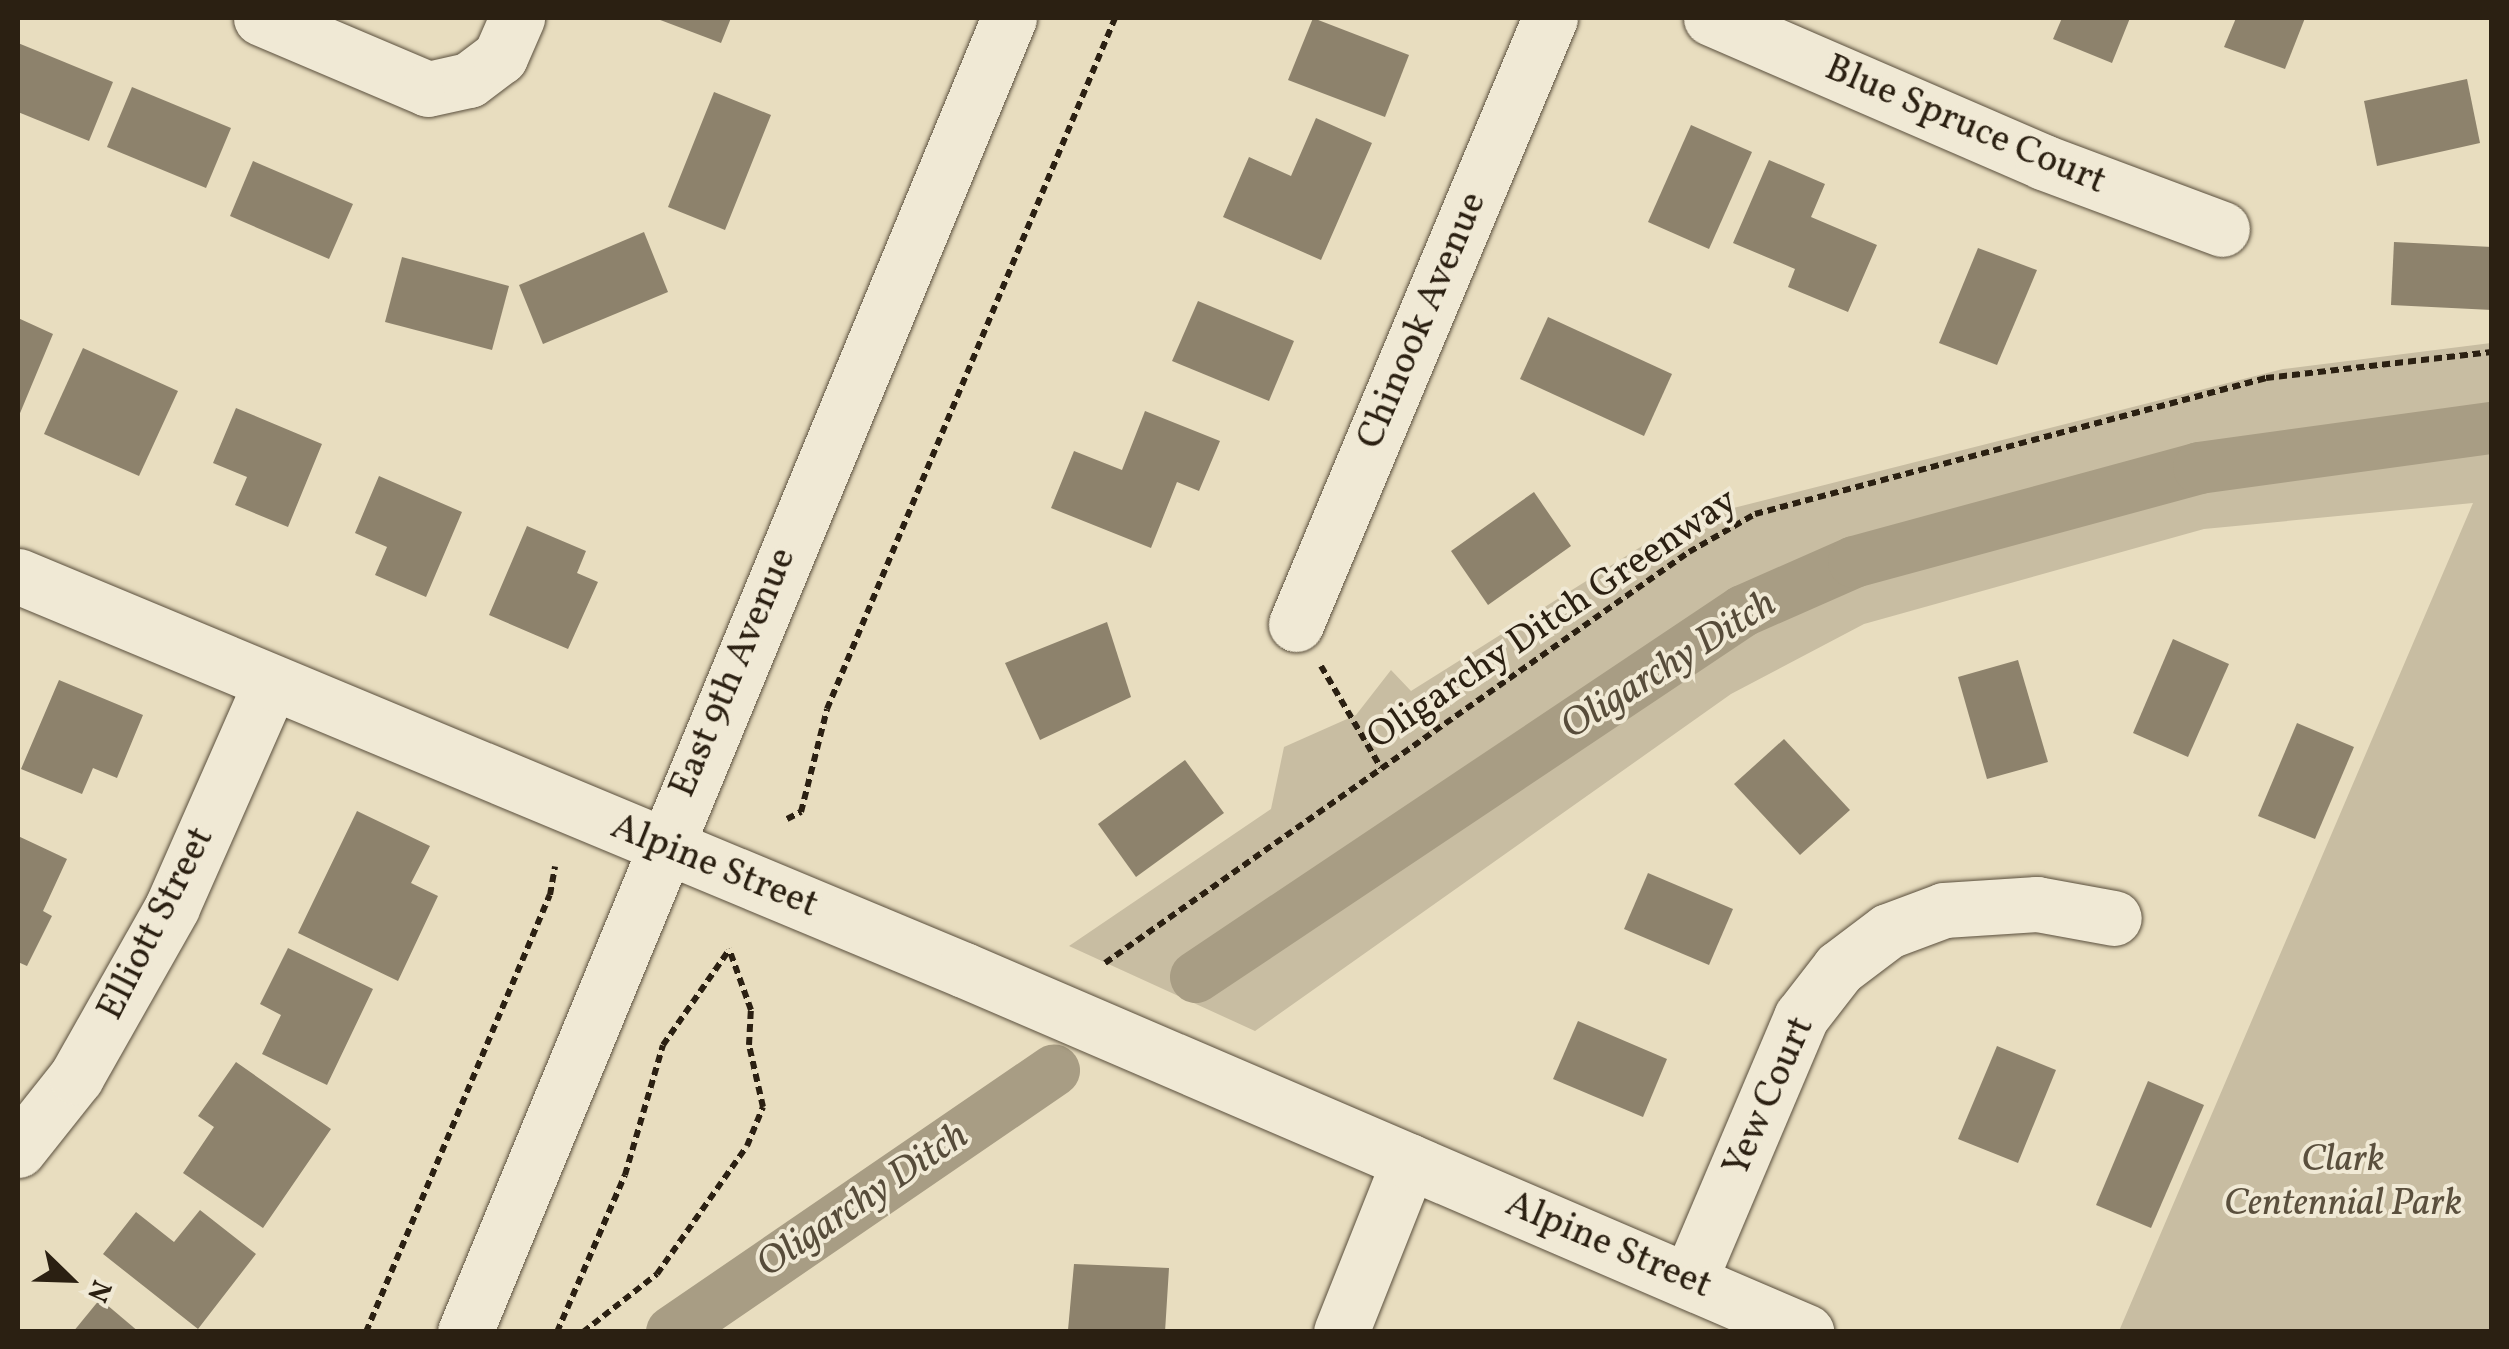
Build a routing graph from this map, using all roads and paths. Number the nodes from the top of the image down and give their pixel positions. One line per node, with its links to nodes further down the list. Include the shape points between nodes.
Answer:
1 (261, 18): 2 (street, via 428,89 470,80 500,57)
2 (517, 18)
3 (1009, 18): 14 (street, East 9th Avenue)
4 (1115, 18): 13 (path, via 827,709 802,812)
5 (1550, 18): 10 (street, Chinook Avenue)
6 (1712, 18): 7 (street, Blue Spruce Court, via 2042,162)
7 (2222, 230)
8 (2492, 352): 12 (path, Oligarchy Ditch Greenway, via 2266,378 1755,514 1689,552)
9 (18, 576): 11 (street, Alpine Street)
10 (1296, 624): 12 (path)
11 (271, 683): 14 (street, Alpine Street); 18 (street, Elliott Street, via 172,908 76,1077)
12 (1381, 768): 17 (path, Oligarchy Ditch Greenway)
13 (786, 819)
14 (662, 845): 19 (street, Alpine Street); 22 (street, East 9th Avenue)
15 (555, 866): 21 (path, via 550,895)
16 (2114, 918): 20 (street, Yew Court, via 2037,904 1944,910 1888,931 1839,968 1801,1016)
17 (1106, 963)
18 (18, 1150)
19 (1409, 1161): 20 (street, Alpine Street); 25 (street)
20 (1690, 1282): 26 (street, Alpine Street)
21 (366, 1332)
22 (465, 1332)
23 (557, 1332): 24 (path, via 625,1175 664,1045 730,949 750,1010 749,1045 762,1107 747,1146 657,1274)
24 (584, 1332)
25 (1340, 1332)
26 (1806, 1332)

